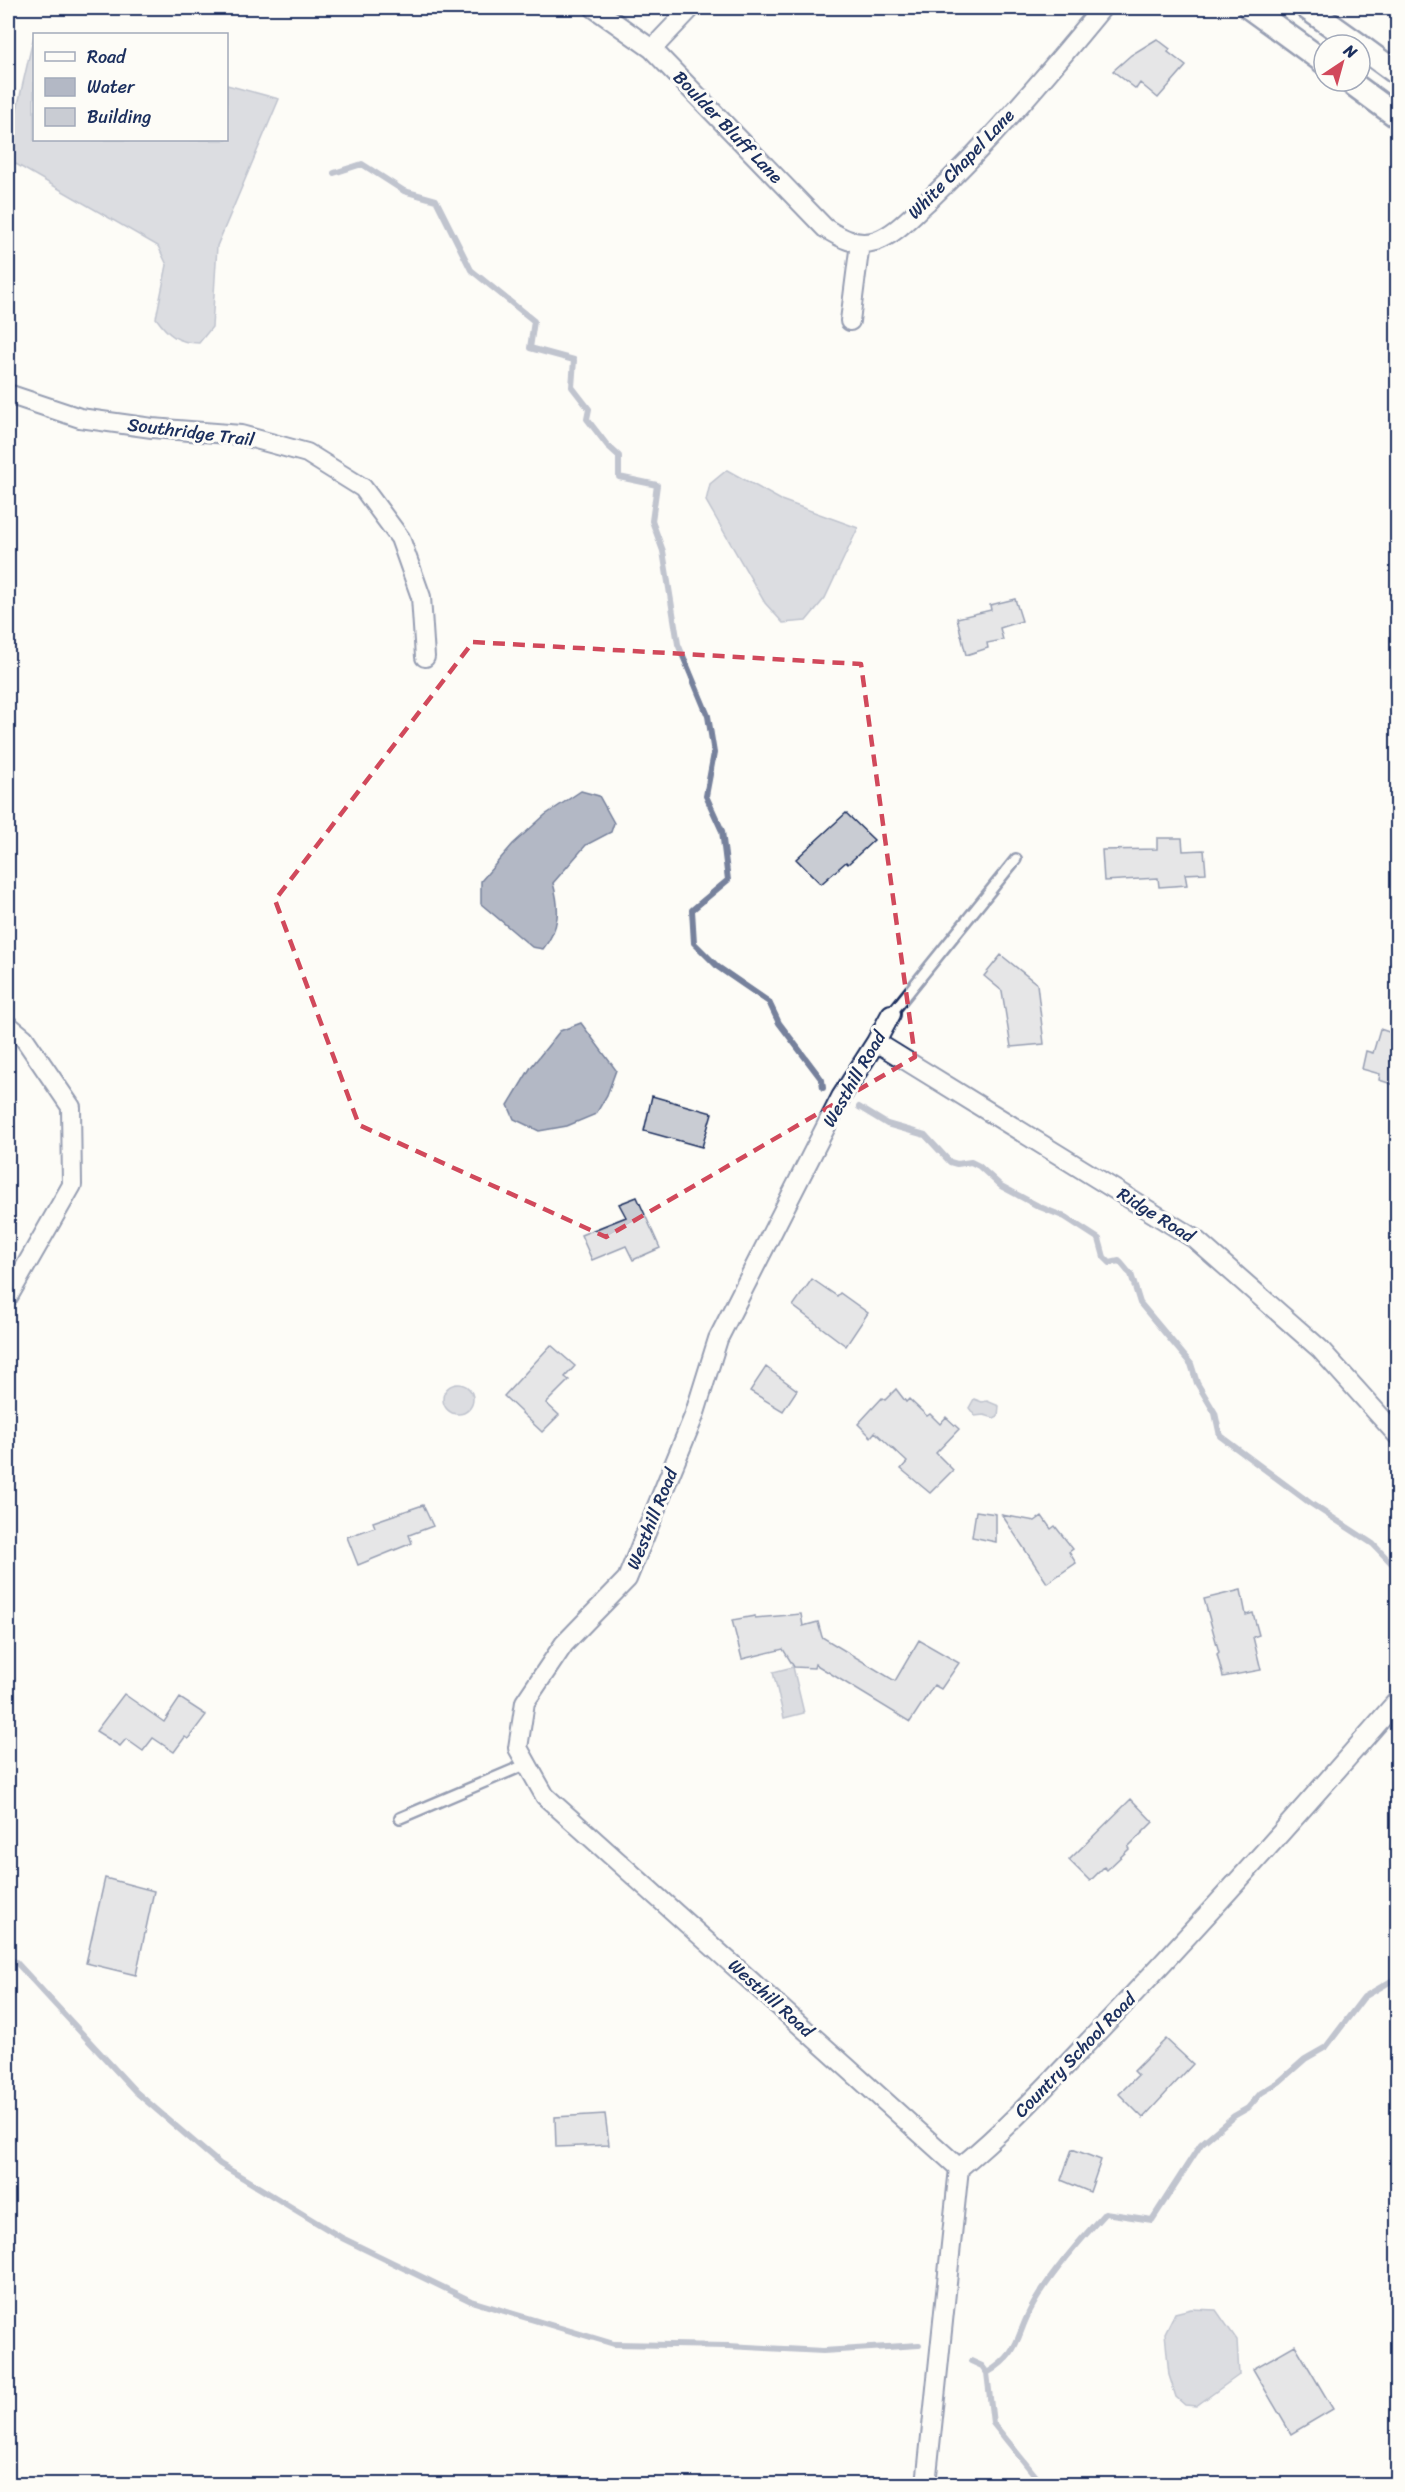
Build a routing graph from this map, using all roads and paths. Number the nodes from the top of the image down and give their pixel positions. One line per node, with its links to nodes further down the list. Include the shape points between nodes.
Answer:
1 (594, 8): 7 (street, Boulder Bluff Lane)
2 (691, 8): 7 (street)
3 (1102, 8): 13 (street, White Chapel Lane, via 1007,120 945,184 899,228 877,240)
4 (1250, 8): 8 (street)
5 (1307, 8): 6 (street)
6 (1341, 33)
7 (652, 50): 13 (street, Boulder Bluff Lane, via 825,228 845,240)
8 (1312, 53)
9 (1372, 55): 10 (street)
10 (1398, 74)
11 (1365, 93): 12 (street)
12 (1398, 117)
13 (860, 243): 14 (street)
14 (850, 321)
15 (8, 394): 16 (street, Southridge Trail, via 80,418 241,435 307,453 363,488 400,538 421,597)
16 (425, 657)
17 (1016, 859): 18 (lane)
18 (891, 1014): 20 (street, Westhill Road)
19 (8, 1025): 21 (street, via 24,1038 71,1107 72,1185)
20 (876, 1042): 22 (street, Ridge Road, via 1195,1239 1320,1349); 24 (street, Westhill Road, via 842,1097 718,1339 694,1416 627,1579 564,1644 525,1702 518,1748)
21 (8, 1297)
22 (1398, 1436)
23 (1398, 1700): 26 (street, Country School Road, via 1170,1956 997,2137)
24 (527, 1764): 25 (lane); 26 (street, Westhill Road, via 545,1796)
25 (400, 1818)
26 (959, 2168): 27 (street)
27 (926, 2484)

